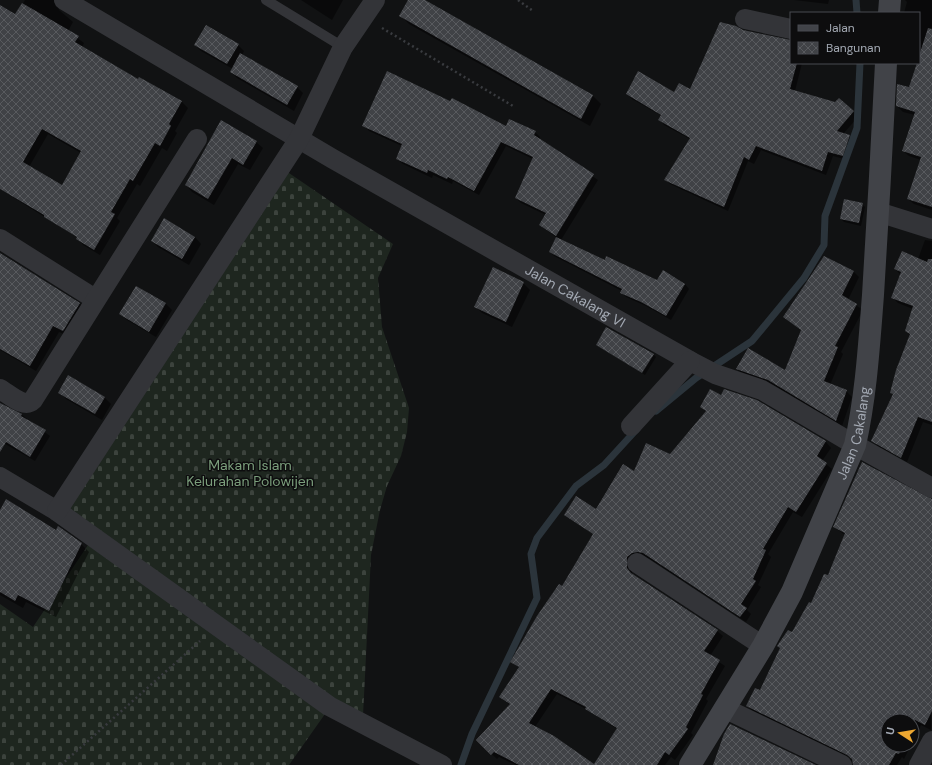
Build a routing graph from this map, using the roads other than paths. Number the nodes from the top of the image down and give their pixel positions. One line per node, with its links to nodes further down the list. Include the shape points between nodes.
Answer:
1 (64, 0): 11 (street, Jalan Cakalang VI)
2 (266, 0): 8 (lane)
3 (375, 0): 8 (street)
4 (890, 0): 5 (street)
5 (889, 12)
6 (745, 19): 7 (street)
7 (790, 28)
8 (342, 47): 11 (street)
9 (886, 64): 12 (street, Jalan Cakalang)
10 (197, 138): 15 (street)
11 (299, 139): 16 (street, Jalan Cakalang VI); 22 (street)
12 (878, 212): 13 (street); 19 (street, Jalan Cakalang, via 868,355)
13 (932, 229)
14 (0, 239): 15 (street)
15 (95, 299): 17 (street, via 32,402 22,402)
16 (694, 363): 18 (street); 19 (street, Jalan Cakalang VI, via 715,374 762,390)
17 (0, 389)
18 (631, 426)
19 (855, 445): 21 (street, Jalan Cakalang VI); 24 (street, Jalan Cakalang, via 792,592)
20 (0, 477): 22 (street)
21 (932, 488)
22 (57, 511): 27 (street, via 329,706)
23 (637, 563): 24 (street)
24 (763, 646): 25 (street, Jalan Cakalang)
25 (724, 708): 28 (street, Jalan Cakalang); 29 (street)
26 (932, 741): 30 (street)
27 (442, 765)
28 (690, 765)
29 (842, 765)
30 (919, 765)

